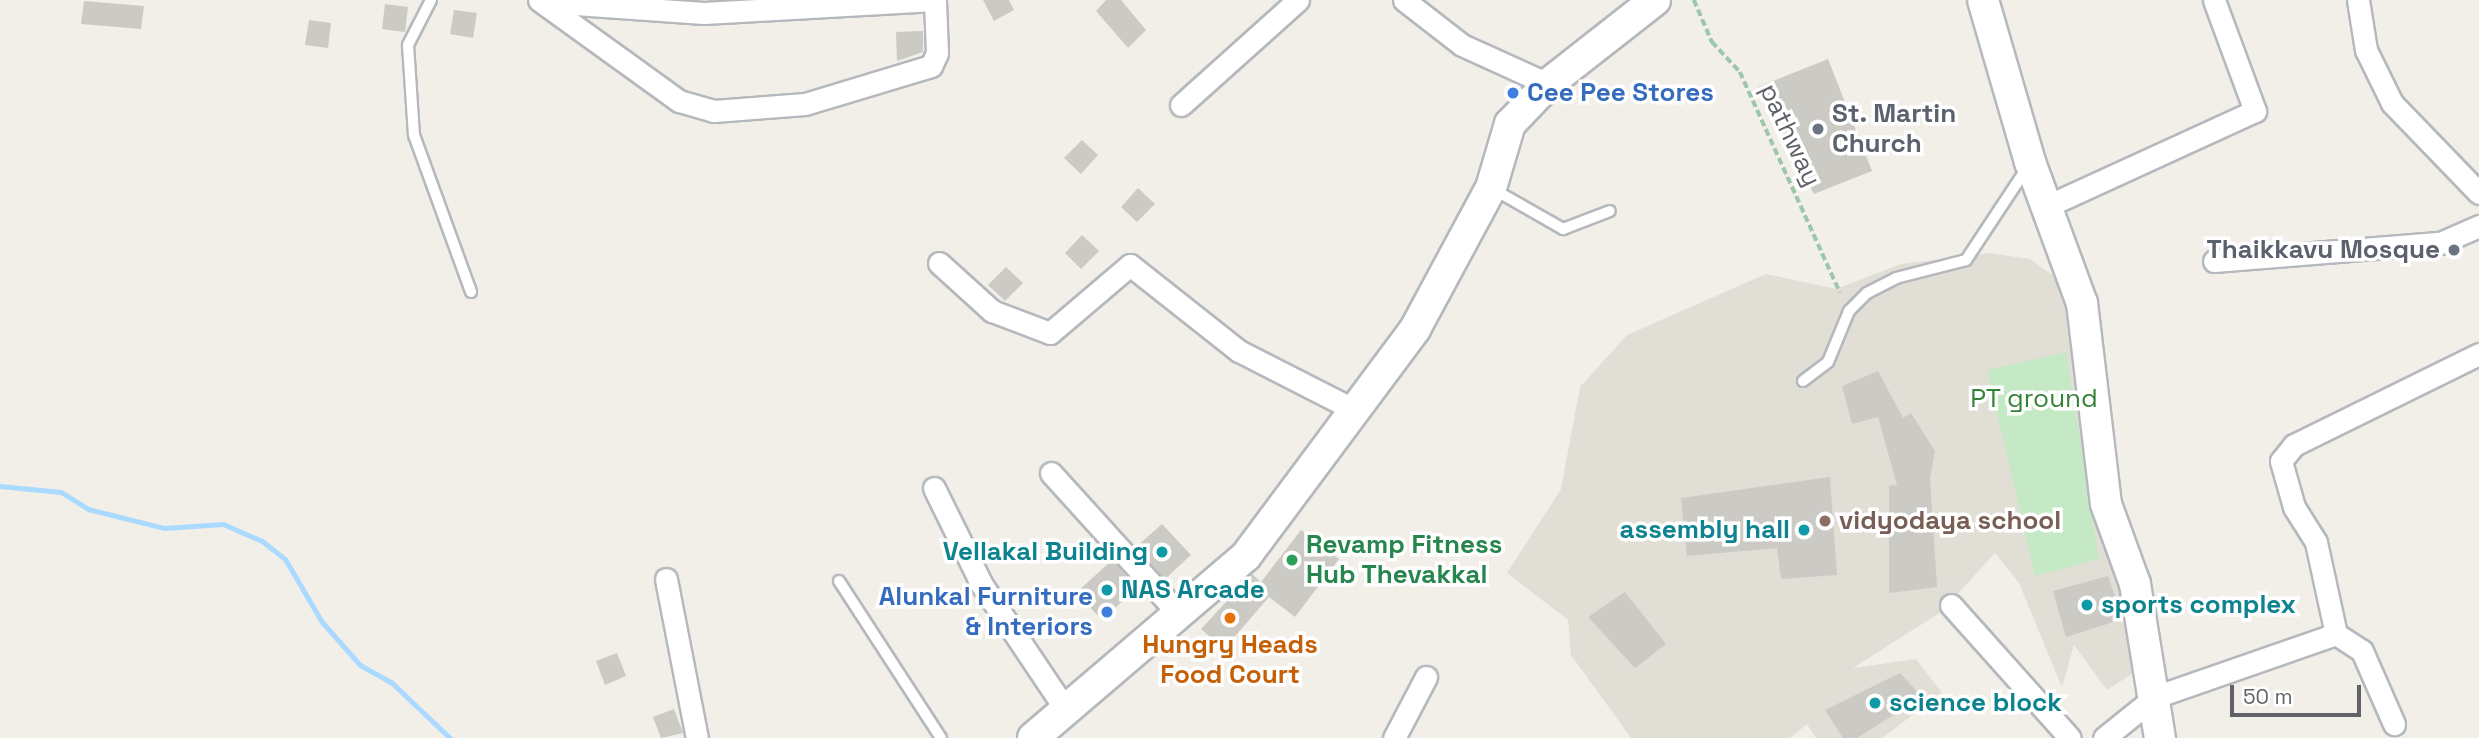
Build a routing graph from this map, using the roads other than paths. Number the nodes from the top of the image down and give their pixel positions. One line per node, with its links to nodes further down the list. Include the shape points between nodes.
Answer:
1 (431, 0): 20 (lane, via 408,45 414,135)
2 (935, 0): 9 (street, via 704,13); 9 (street, via 937,53 931,66 804,104 714,111 678,102)
3 (1298, 0): 11 (street)
4 (1404, 0): 10 (street, via 1462,45)
5 (1655, 0): 10 (main road)
6 (1983, 0): 12 (main road)
7 (2214, 0): 15 (street, via 2255,111)
8 (2358, 0): 14 (street, via 2366,50 2392,103)
9 (544, 2)
10 (1548, 84): 13 (main road, via 1510,124)
11 (1181, 105)
12 (2029, 162): 15 (main road); 22 (lane, via 1966,260 1896,278 1867,293 1849,311 1828,362)
13 (1491, 188): 16 (lane, via 1563,229); 23 (main road, via 1415,329)
14 (2479, 193)
15 (2045, 207): 32 (main road, via 2082,303 2106,504 2135,584)
16 (1610, 211)
17 (2479, 226): 18 (street, via 2440,243)
18 (2214, 261)
19 (939, 263): 23 (street, via 992,311 1050,333 1130,265 1239,351)
20 (471, 292)
21 (2479, 354): 30 (street, via 2294,445 2281,461 2294,507 2316,541)
22 (1803, 381)
23 (1355, 410): 29 (main road, via 1247,556)
24 (1051, 473): 29 (street)
25 (934, 488): 33 (street, via 982,585)
26 (666, 579): 35 (street)
27 (839, 581): 36 (lane)
28 (1951, 605): 39 (street)
29 (1179, 614): 33 (main road)
30 (2336, 634): 32 (street); 34 (street, via 2362,651)
31 (1426, 677): 38 (street)
32 (2155, 697): 40 (street); 41 (main road)
33 (1066, 710): 37 (main road)
34 (2394, 724)
35 (697, 738)
36 (941, 738)
37 (1033, 738)
38 (1394, 738)
39 (2070, 738)
40 (2104, 738)
41 (2160, 738)

